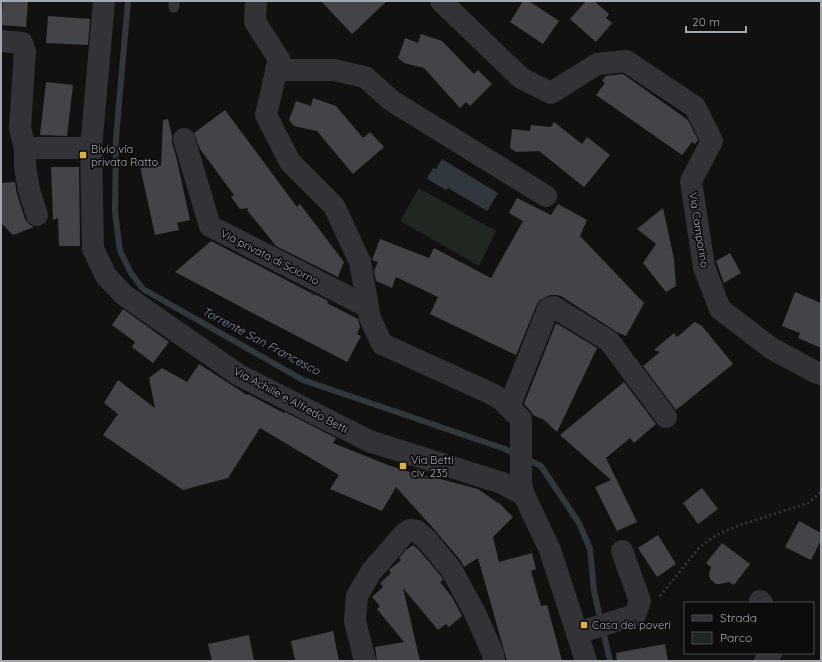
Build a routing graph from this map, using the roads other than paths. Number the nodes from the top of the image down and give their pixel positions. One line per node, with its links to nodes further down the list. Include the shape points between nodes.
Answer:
1 (104, 1): 8 (street, Via Achille e Alfredo Betti)
2 (256, 1): 5 (street, via 255,22 279,59)
3 (441, 1): 12 (street, Via Camporino, via 521,78 551,93 597,64 626,61 695,107 712,141 691,181 704,267 720,309 771,348)
4 (1, 41): 7 (street, via 22,43 25,51 20,128)
5 (276, 70): 9 (street, via 334,70 365,77 392,101); 11 (street, via 266,115 290,162 334,206 360,262)
6 (184, 139): 11 (street, Via privata di Sciorno, via 210,226)
7 (24, 148): 8 (street); 10 (street, via 29,190)
8 (91, 148): 15 (street, Via Achille e Alfredo Betti, via 93,249 106,276 124,295 239,375 369,441)
9 (546, 196)
10 (37, 215)
11 (368, 307): 13 (street, via 370,318 382,344 490,393 502,400)
12 (821, 374)
13 (515, 413): 14 (street, via 548,309 554,307 609,341); 15 (street)
14 (666, 417)
15 (523, 489): 17 (street)
16 (622, 551): 17 (street, via 640,601 637,611)
17 (582, 631): 20 (street)
18 (365, 661): 19 (street, via 355,621 357,596 371,572 410,530 417,531 427,540 451,569 475,613)
19 (494, 661)
20 (586, 661)

